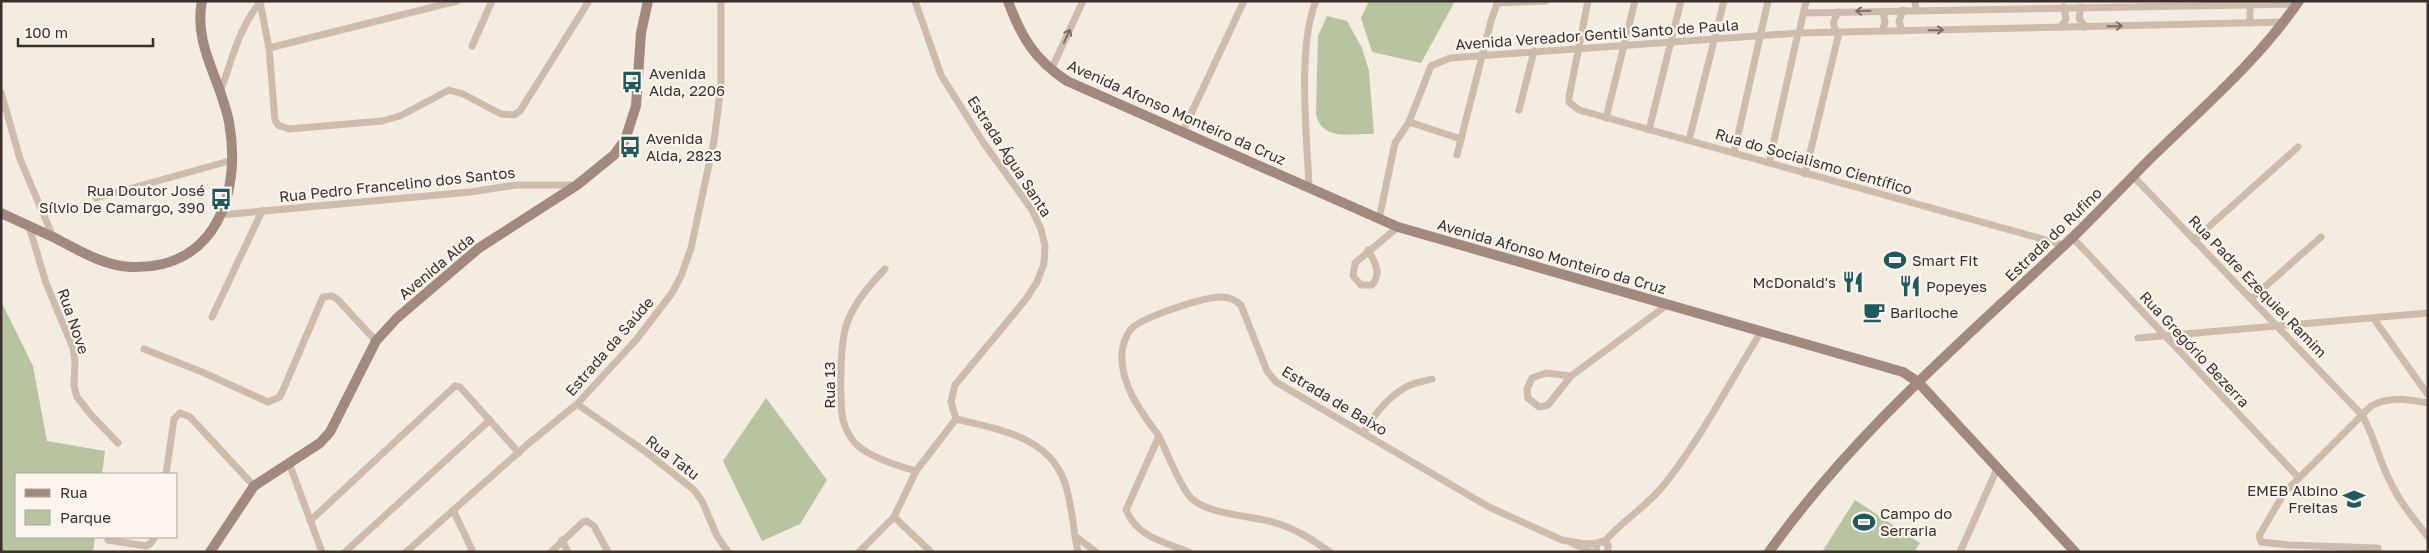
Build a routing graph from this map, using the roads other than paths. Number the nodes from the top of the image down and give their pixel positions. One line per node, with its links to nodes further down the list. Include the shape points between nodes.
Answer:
1 (202, 1): 50 (street, via 200,31)
2 (457, 1): 44 (street)
3 (492, 1): 43 (street)
4 (589, 1): 44 (street, via 514,116 501,114 464,94 449,90 400,116 382,121 289,129 274,120)
5 (648, 1): 65 (street, Avenida Alda, via 641,32 640,79 632,123 614,155)
6 (721, 1): 97 (street, Estrada da Saúde, via 722,66 718,114 698,219 681,276 636,340)
7 (915, 1): 99 (street, Estrada Água Santa, via 941,75 983,142 1032,210 1042,229 1045,246 1044,264 1026,299 955,385 951,402)
8 (1008, 1): 48 (street, Avenida Afonso Monteiro da Cruz, via 1024,38 1035,55)
9 (1083, 1): 48 (street, one-way to 9)
10 (1244, 1): 55 (street)
11 (1316, 1): 66 (street, via 1305,54)
12 (1545, 1): 21 (street)
13 (1588, 1): 45 (street)
14 (1635, 1): 42 (street)
15 (1681, 1): 41 (street)
16 (1724, 1): 40 (street)
17 (1768, 1): 39 (street)
18 (1806, 1): 29 (street)
19 (1916, 1): 27 (street)
20 (260, 2): 44 (street); 50 (street, via 238,37)
21 (1498, 2): 47 (street)
22 (2300, 2): 23 (street); 31 (street, Estrada do Rufino)
23 (2250, 3): 25 (street); 32 (street)
24 (2064, 7): 25 (street); 27 (street); 33 (street, via 2066,19)
25 (2081, 7): 34 (street, via 2079,18)
26 (1903, 10): 27 (street); 28 (street); 36 (street, via 1899,21)
27 (1916, 10)
28 (1882, 11): 30 (street, one-way to 30); 35 (street, via 1885,22)
29 (1804, 12): 30 (street); 37 (street)
30 (1838, 12): 38 (street, via 1834,22)
31 (2284, 22): 32 (street, Avenida Vereador Gentil Santo de Paula); 64 (street, Estrada do Rufino, via 2229,84)
32 (2250, 23): 34 (street, Avenida Vereador Gentil Santo de Paula, one-way to 32)
33 (2061, 27): 34 (street, Avenida Vereador Gentil Santo de Paula); 36 (street, Avenida Vereador Gentil Santo de Paula, one-way to 33)
34 (2085, 27)
35 (1882, 31): 36 (street, Avenida Vereador Gentil Santo de Paula); 38 (street, Avenida Vereador Gentil Santo de Paula)
36 (1902, 31)
37 (1798, 33): 38 (street, Avenida Vereador Gentil Santo de Paula); 39 (street, Avenida Vereador Gentil Santo de Paula); 62 (street)
38 (1839, 33): 63 (street)
39 (1761, 35): 40 (street, Avenida Vereador Gentil Santo de Paula); 59 (street)
40 (1715, 38): 41 (street, Avenida Vereador Gentil Santo de Paula); 57 (street)
41 (1671, 41): 42 (street, Avenida Vereador Gentil Santo de Paula); 54 (street)
42 (1625, 44): 45 (street, Avenida Vereador Gentil Santo de Paula); 52 (street)
43 (472, 46)
44 (269, 48)
45 (1580, 48): 46 (street, Avenida Vereador Gentil Santo de Paula); 52 (street, Rua do Socialismo Científico, via 1569,102)
46 (1534, 51): 47 (street, Avenida Vereador Gentil Santo de Paula); 51 (street)
47 (1484, 54): 53 (street, Avenida Vereador Gentil Santo de Paula, via 1450,58 1431,66); 56 (street)
48 (1051, 70): 55 (street, Avenida Afonso Monteiro da Cruz, via 1082,88)
49 (1, 92): 74 (street, via 20,159)
50 (220, 92): 61 (street, via 229,122)
51 (1519, 110)
52 (1606, 118): 54 (street, Rua do Socialismo Científico)
53 (1409, 122): 56 (street); 71 (street, Avenida Vereador Gentil Santo de Paula, via 1395,144)
54 (1649, 130): 57 (street, Rua do Socialismo Científico)
55 (1182, 133): 66 (street, Avenida Afonso Monteiro da Cruz)
56 (1461, 138): 60 (street)
57 (1689, 140): 59 (street, Rua do Socialismo Científico)
58 (2298, 147): 77 (street)
59 (1734, 153): 62 (street, Rua do Socialismo Científico)
60 (1457, 155)
61 (232, 160): 67 (street); 70 (street, via 229,193)
62 (1769, 164): 63 (street, Rua do Socialismo Científico)
63 (1805, 174): 78 (street, Rua do Socialismo Científico)
64 (2134, 176): 75 (street, Estrada do Rufino); 77 (street, Rua Padre Ezequiel Ramim)
65 (577, 184): 68 (street, Rua Pedro Francelino dos Santos, via 516,185); 90 (street, Avenida Alda, via 479,248)
66 (1308, 187): 71 (street, Avenida Afonso Monteiro da Cruz)
67 (96, 198)
68 (262, 211): 70 (street, Rua Pedro Francelino dos Santos); 84 (street)
69 (1, 213): 72 (street)
70 (220, 215): 74 (street, via 203,241 177,259 161,264 130,267 114,264 94,258)
71 (1379, 218): 73 (street, Avenida Afonso Monteiro da Cruz)
72 (29, 226): 74 (street); 103 (street, Rua Nove, via 46,283 73,348 77,397)
73 (1398, 227): 79 (street); 82 (street, Avenida Afonso Monteiro da Cruz)
74 (53, 237)
75 (2073, 238): 78 (street, Estrada do Rufino); 88 (street, Rua Gregório Bezerra)
76 (2321, 238): 81 (street)
77 (2194, 240): 81 (street, Rua Padre Ezequiel Ramim)
78 (2064, 245): 94 (street, Estrada do Rufino)
79 (1368, 250): 79 (street, via 1353,269 1353,276 1361,285 1367,286 1378,277)
80 (885, 269): 107 (street, Rua 13, via 866,289 847,325 843,339 842,415 855,443 892,464)
81 (2251, 299): 86 (street, Rua Padre Ezequiel Ramim)
82 (1666, 305): 87 (street, Avenida Afonso Monteiro da Cruz); 92 (street)
83 (2428, 313): 85 (street)
84 (212, 317)
85 (2374, 319): 86 (street); 95 (street)
86 (2277, 326): 88 (street); 98 (street, Rua Padre Ezequiel Ramim)
87 (1761, 332): 94 (street, Avenida Afonso Monteiro da Cruz, via 1883,364); 120 (street, via 1681,463 1660,489 1618,526)
88 (2163, 336): 89 (street); 109 (street, Rua Gregório Bezerra)
89 (2138, 338)
90 (376, 341): 91 (street, via 337,299 323,297 280,397 268,402); 105 (street, Avenida Alda, via 330,432 320,443)
91 (144, 349)
92 (1571, 376): 92 (street, via 1548,405 1540,407 1528,398 1529,382 1539,374)
93 (1432, 379): 101 (street, via 1413,384 1384,403)
94 (1918, 382): 106 (street, Avenida Afonso Monteiro da Cruz); 140 (street, Estrada do Rufino, via 1849,453)
95 (2428, 395)
96 (2428, 403): 98 (street, via 2387,400 2371,406)
97 (577, 404): 104 (street, Estrada da Saúde); 130 (street, Rua Tatu, via 694,490)
98 (2362, 415): 109 (street); 115 (street, Rua Padre Ezequiel Ramim, via 2372,432 2394,492)
99 (956, 419): 107 (street); 114 (street, via 1014,434 1048,454 1059,469 1067,490)
100 (490, 420): 104 (street); 113 (street, via 460,387 455,386); 124 (street)
101 (1364, 432): 102 (street, Estrada de Baixo, via 1270,377 1242,305 1220,297 1158,314 1131,329 1125,340 1122,364 1127,382 1136,403); 119 (street, Estrada de Baixo, via 1488,507)
102 (1159, 436): 135 (street, via 1126,510 1130,520 1144,532); 136 (street, Estrada de Baixo, via 1193,500 1212,509 1280,524 1307,536)
103 (118, 442)
104 (519, 453): 111 (street, Estrada da Saúde)
105 (289, 463): 110 (street, Avenida Alda); 113 (street)
106 (1997, 469): 141 (street); 142 (street, Avenida Afonso Monteiro da Cruz)
107 (916, 471): 112 (street)
108 (166, 473): 110 (street, via 174,419 180,413 190,417)
109 (2298, 477): 121 (street, via 2262,529 2261,542 2289,546)
110 (254, 486): 122 (street, Avenida Alda)
111 (454, 510): 125 (street, Estrada da Saúde); 126 (street)
112 (894, 518): 131 (street); 132 (street)
113 (310, 522): 123 (street)
114 (1075, 536): 133 (street); 134 (street)
115 (2428, 537)
116 (154, 538): 117 (street, via 146,546)
117 (108, 540)
118 (562, 540): 127 (street); 128 (street); 129 (street, via 587,522 594,526)
119 (1568, 541): 120 (street, Estrada de Baixo); 137 (street, Estrada de Baixo)
120 (1605, 545): 138 (street, via 1596,548); 139 (street)
121 (2378, 548)
122 (210, 552)
123 (322, 552)
124 (345, 552)
125 (406, 552)
126 (473, 552)
127 (551, 552)
128 (568, 552)
129 (608, 552)
130 (728, 552)
131 (860, 552)
132 (931, 552)
133 (1078, 552)
134 (1096, 552)
135 (1189, 552)
136 (1330, 552)
137 (1592, 552)
138 (1597, 552)
139 (1613, 552)
140 (1769, 552)
141 (1960, 552)
142 (2075, 552)

